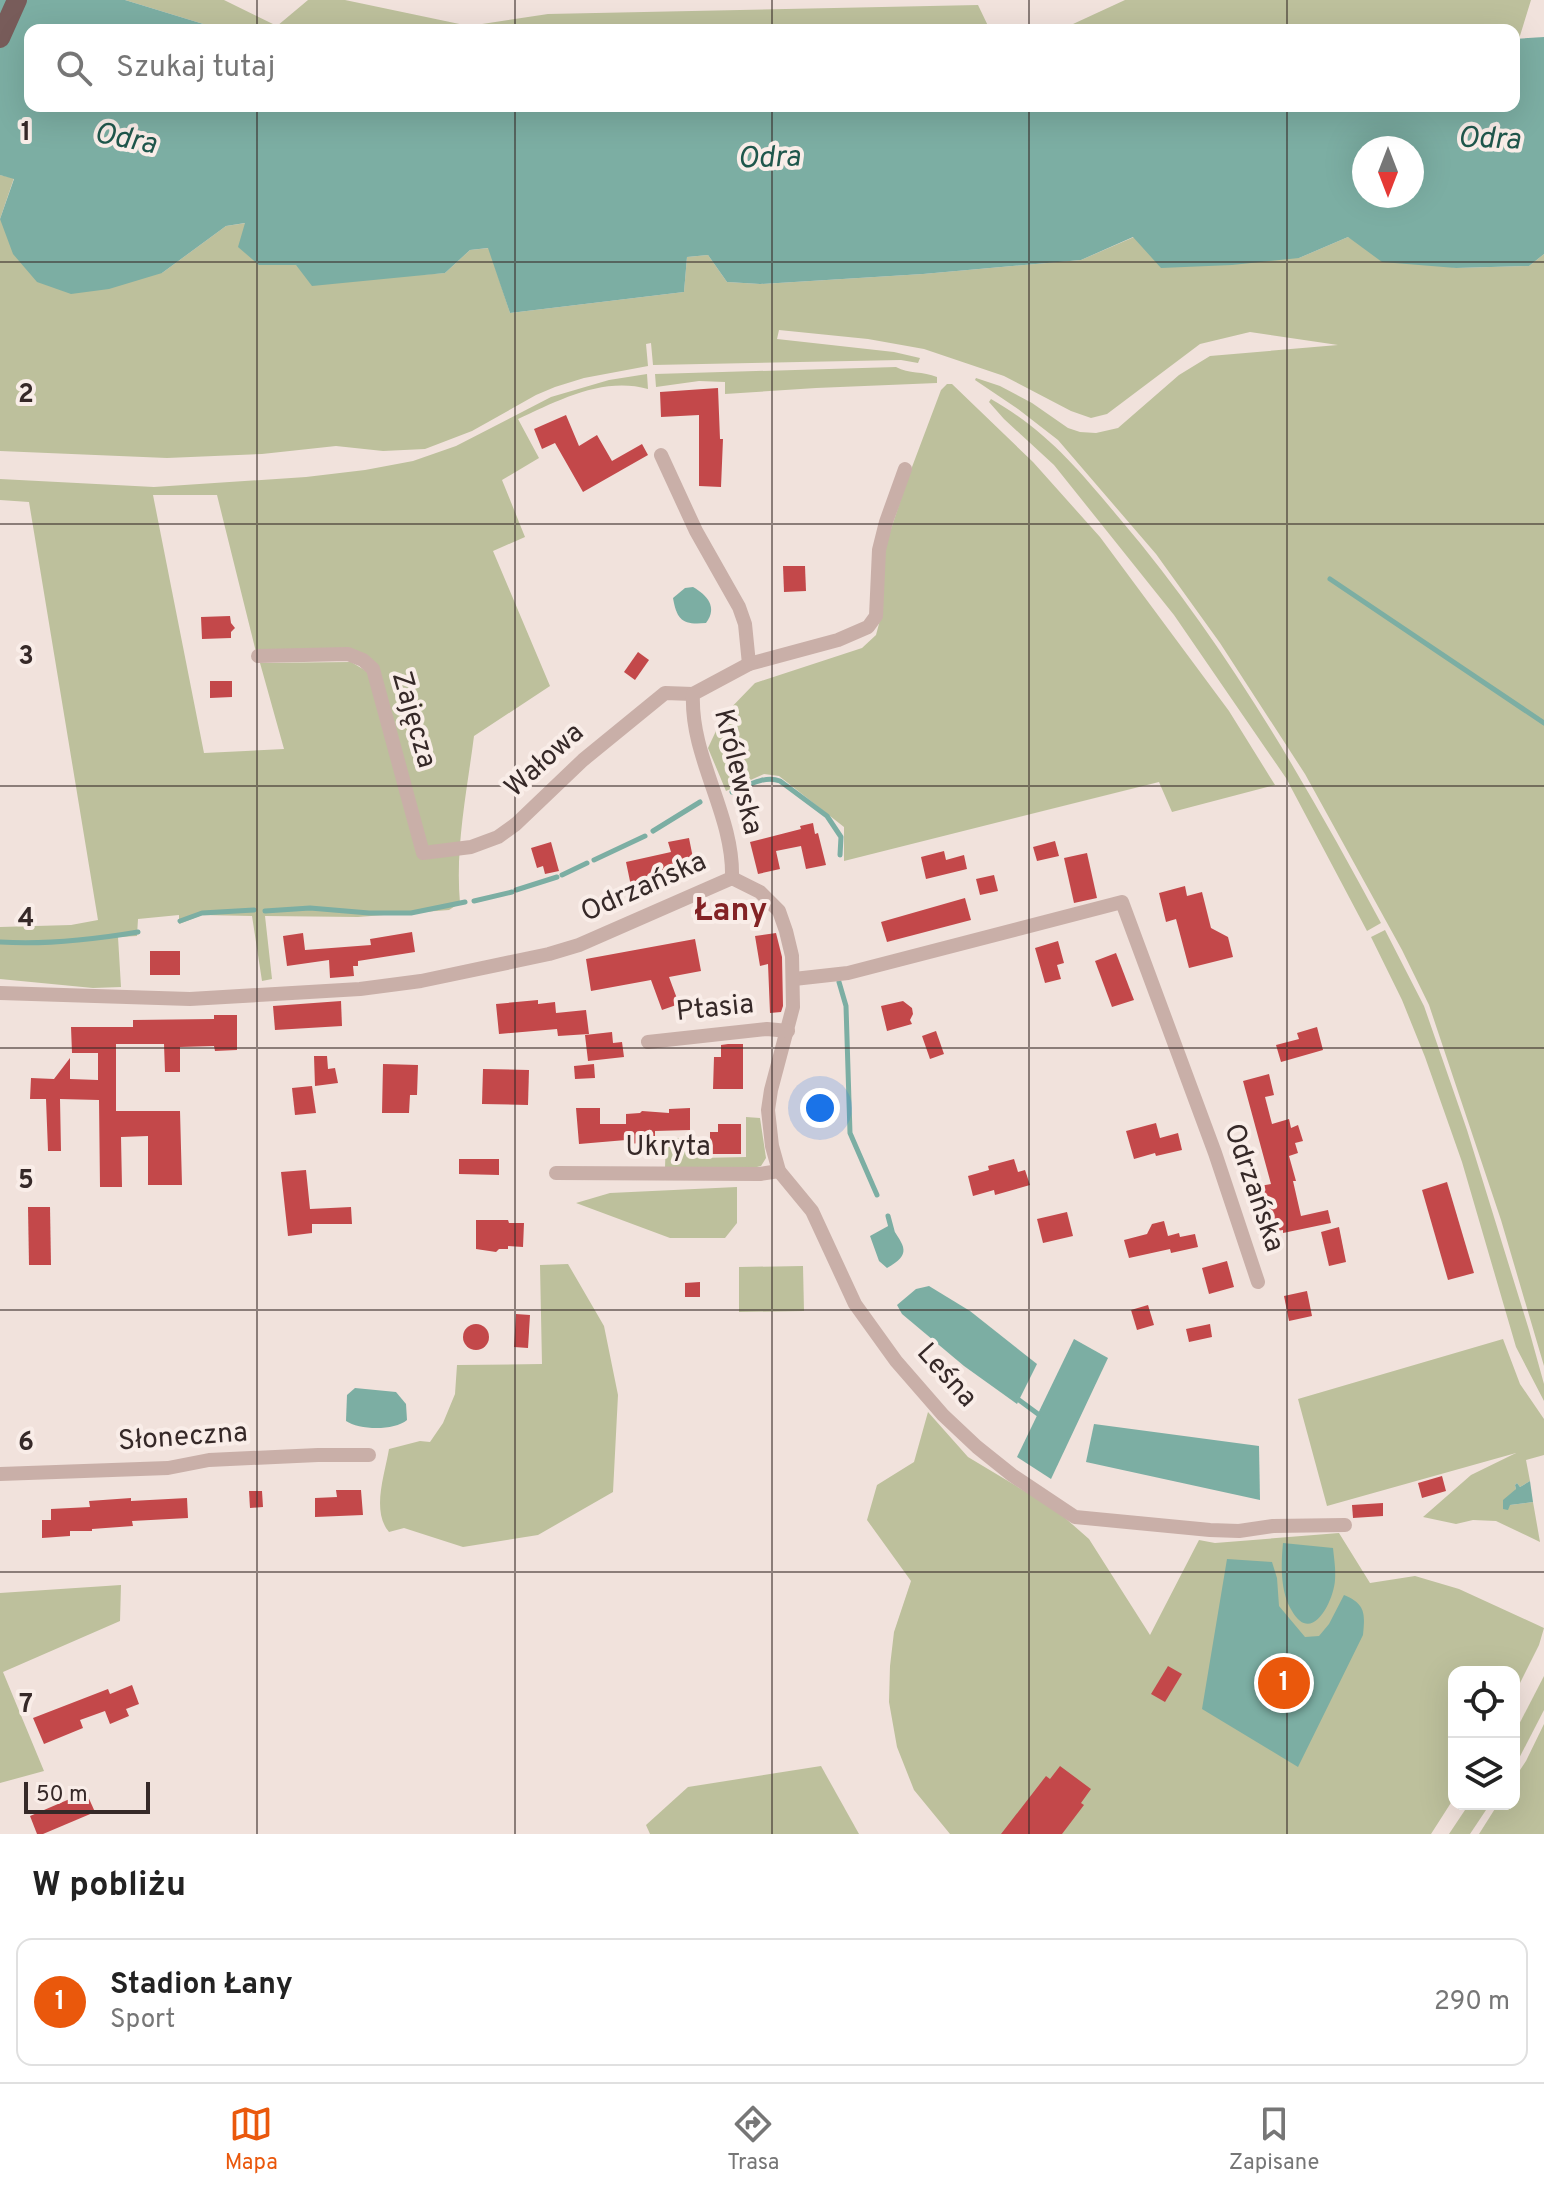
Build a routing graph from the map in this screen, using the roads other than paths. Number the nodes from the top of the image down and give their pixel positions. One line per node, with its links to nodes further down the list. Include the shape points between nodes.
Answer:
1 (17, 0): 2 (main road)
2 (0, 38)
3 (661, 455): 6 (street, via 739,607)
4 (905, 469): 6 (street, Królewska, via 883,536 876,616 868,627)
5 (258, 656): 8 (street, Zajęcza, via 348,654 373,669)
6 (749, 664): 7 (street, Królewska)
7 (693, 694): 8 (street, Wałowa, via 665,693 498,837 471,847); 9 (street, Królewska, via 696,736 728,837)
8 (423, 853)
9 (732, 878): 10 (street, Odrzańska, via 760,892 779,911); 11 (street, Odrzańska, via 579,945 421,981 190,999)
10 (794, 979): 12 (street, Leśna); 16 (street, Odrzańska, via 848,973 1122,902)
11 (0, 993)
12 (788, 1031): 13 (street, Ptasia); 14 (street, Leśna, via 768,1110)
13 (648, 1042)
14 (779, 1171): 15 (street, Ukryta); 19 (street, Leśna, via 812,1211 855,1304 896,1361 977,1447 1075,1517 1239,1531)
15 (556, 1173)
16 (1258, 1282)
17 (369, 1455): 18 (street, Słoneczna)
18 (0, 1474)
19 (1345, 1525)

